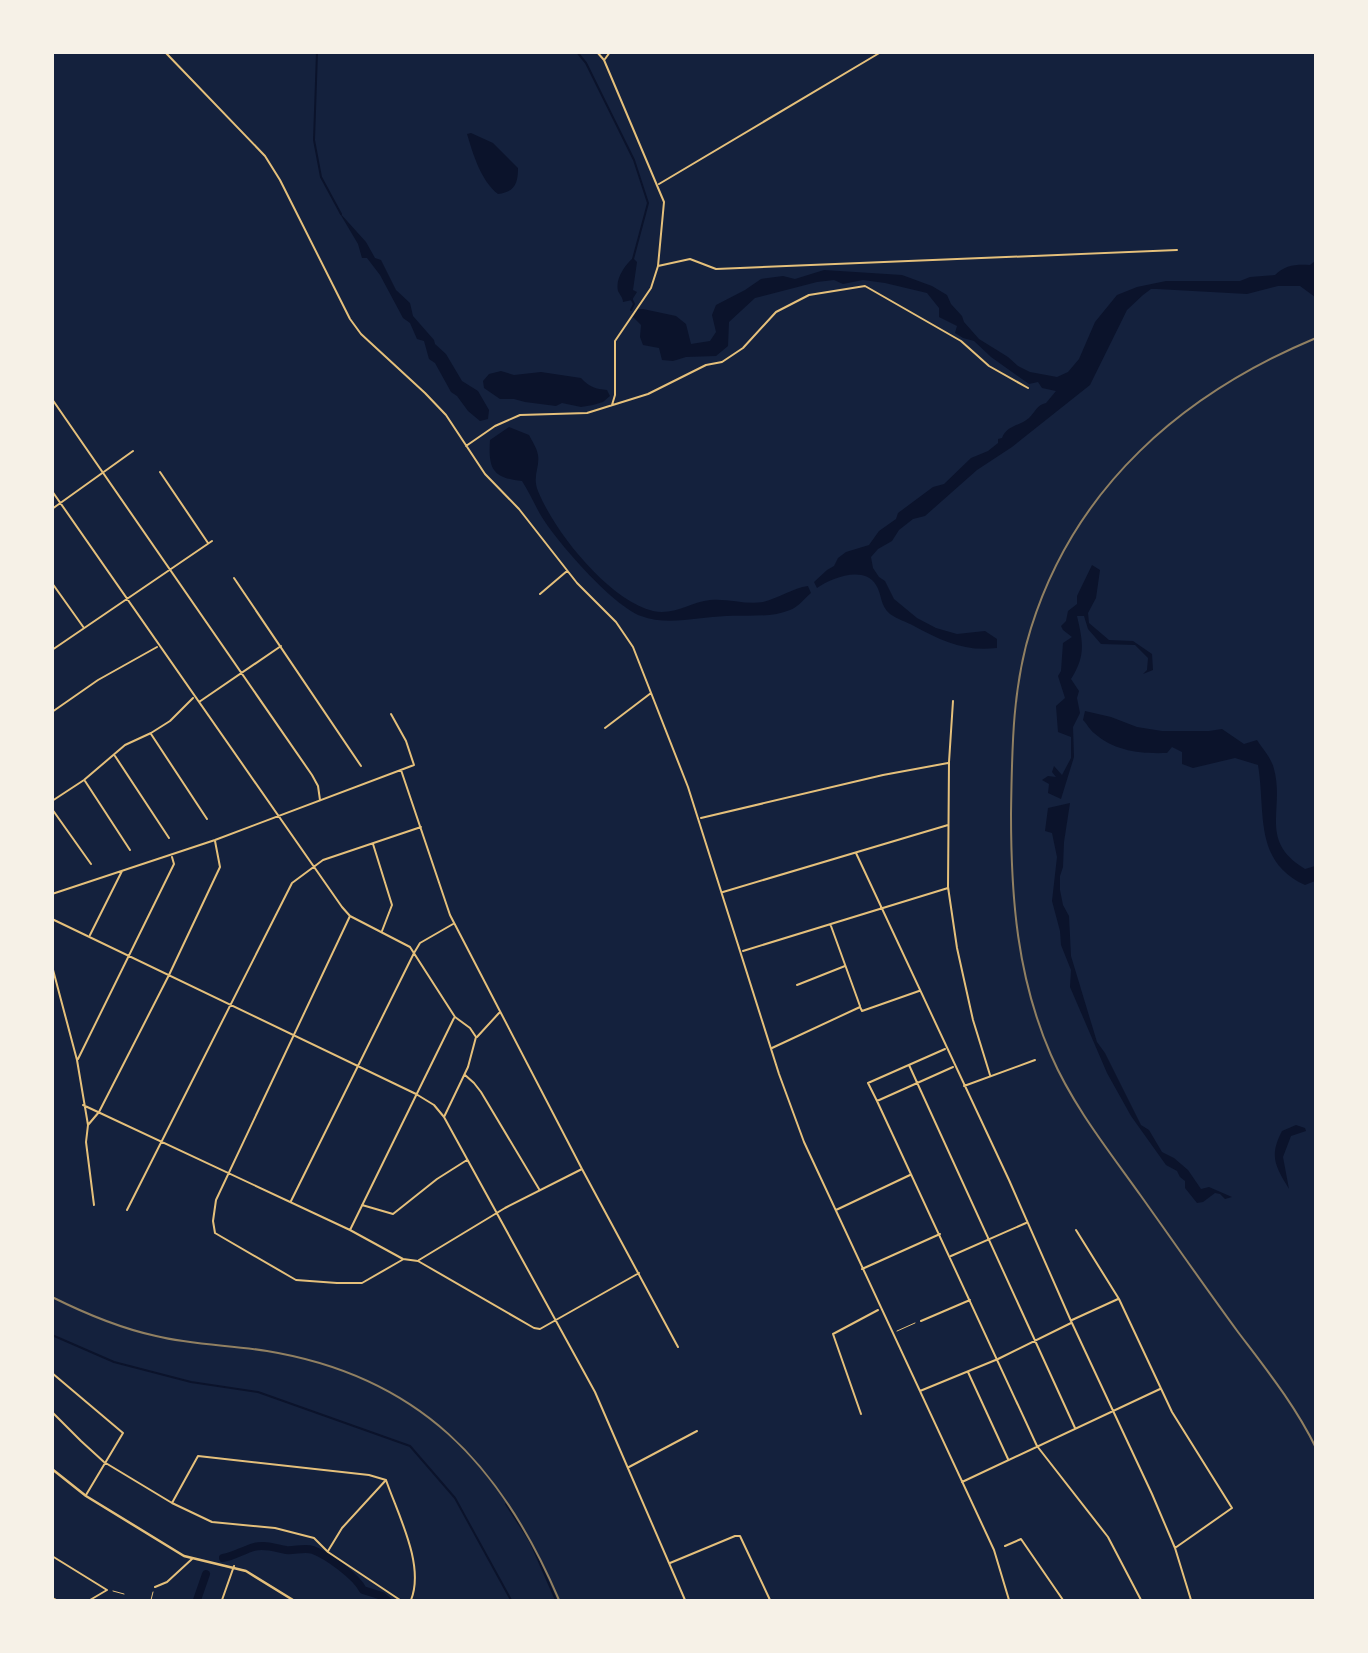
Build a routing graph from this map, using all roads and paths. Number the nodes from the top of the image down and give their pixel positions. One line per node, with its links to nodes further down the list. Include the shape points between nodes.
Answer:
1 (165, 52): 12 (street, via 265,156 350,319 446,415)
2 (597, 52): 5 (street)
3 (610, 52): 5 (street)
4 (881, 52): 6 (street)
5 (604, 60): 6 (street)
6 (658, 184): 8 (street, via 664,202)
7 (1177, 250): 8 (street, via 716,269 691,259)
8 (658, 266): 11 (street, via 651,288 615,341)
9 (1028, 388): 11 (street, via 989,366 961,341 864,286 809,295 775,312 743,348 722,362)
10 (52, 399): 15 (street)
11 (611, 406): 12 (street, via 587,413 520,415)
12 (465, 447): 22 (street)
13 (133, 451): 15 (street)
14 (160, 472): 20 (street)
15 (104, 473): 17 (street); 21 (street)
16 (52, 491): 17 (street)
17 (60, 503): 18 (street); 26 (street)
18 (52, 509)
19 (212, 541): 20 (street)
20 (208, 543): 21 (street)
21 (169, 571): 26 (street); 31 (street)
22 (568, 571): 25 (street); 32 (street, via 634,647)
23 (234, 578): 28 (street)
24 (52, 583): 27 (street)
25 (540, 594)
26 (127, 600): 27 (street); 29 (street)
27 (85, 629): 30 (street)
28 (281, 645): 31 (street); 42 (street)
29 (158, 646): 33 (street); 36 (street)
30 (52, 650)
31 (242, 671): 35 (street); 46 (street, via 312,775)
32 (652, 692): 38 (street); 49 (street)
33 (194, 697): 35 (street); 39 (street)
34 (953, 701): 41 (street)
35 (198, 702): 48 (street)
36 (52, 712)
37 (391, 714): 43 (street, via 414,765)
38 (605, 728)
39 (151, 733): 40 (street, via 133,739); 50 (street)
40 (114, 755): 44 (street); 53 (street)
41 (949, 762): 49 (street); 51 (street)
42 (361, 766)
43 (401, 770): 46 (street); 52 (street)
44 (84, 780): 45 (street); 56 (street)
45 (52, 800)
46 (320, 800): 48 (street)
47 (52, 809): 59 (street)
48 (278, 816): 54 (street); 60 (street)
49 (699, 818): 63 (street)
50 (207, 819)
51 (949, 825): 57 (street); 62 (street)
52 (421, 827): 55 (street); 68 (street)
53 (169, 838)
54 (215, 840): 58 (street); 77 (street, via 220,867)
55 (373, 843): 60 (street); 70 (street, via 392,905)
56 (130, 850)
57 (856, 853): 63 (street); 65 (street)
58 (171, 855): 61 (street); 74 (street, via 174,864)
59 (91, 864)
60 (314, 866): 66 (street); 81 (street, via 292,883)
61 (122, 871): 64 (street); 71 (street)
62 (948, 887): 65 (street); 95 (street, via 972,1020)
63 (723, 892): 72 (street)
64 (52, 894)
65 (882, 909): 69 (street); 80 (street)
66 (350, 916): 70 (street); 85 (street)
67 (53, 920): 71 (street)
68 (454, 924): 73 (street, via 420,943); 83 (street)
69 (831, 925): 72 (street); 75 (street)
70 (382, 931): 73 (street)
71 (90, 936): 74 (street)
72 (742, 951): 87 (street)
73 (414, 953): 84 (street); 92 (street)
74 (130, 956): 77 (street); 89 (street)
75 (845, 966): 79 (street); 82 (street)
76 (52, 967): 78 (street)
77 (169, 975): 81 (street); 101 (street)
78 (54, 982): 89 (street)
79 (797, 985)
80 (919, 991): 82 (street, via 862,1011); 88 (street)
81 (231, 1005): 85 (street); 104 (street)
82 (860, 1007): 87 (street)
83 (500, 1012): 86 (street); 106 (street)
84 (454, 1017): 86 (street); 98 (street)
85 (293, 1034): 92 (street); 107 (street)
86 (476, 1037): 94 (street)
87 (771, 1048): 114 (street, via 804,1142)
88 (946, 1049): 91 (street); 93 (street)
89 (77, 1060): 100 (street)
90 (1035, 1060): 95 (street)
91 (909, 1065): 96 (street); 99 (street, via 868,1083)
92 (356, 1066): 98 (street); 110 (street)
93 (954, 1066): 96 (street); 97 (street)
94 (465, 1075): 102 (street); 109 (street, via 481,1092)
95 (990, 1075): 97 (street)
96 (917, 1083): 99 (street); 120 (street)
97 (963, 1086): 116 (street)
98 (416, 1094): 102 (street); 112 (street)
99 (877, 1101): 108 (street)
100 (83, 1105): 101 (street); 103 (street)
101 (99, 1112): 103 (street); 104 (street)
102 (444, 1117): 105 (street)
103 (88, 1125): 111 (street)
104 (162, 1142): 107 (street); 113 (street)
105 (467, 1160): 112 (street, via 393,1214); 115 (street)
106 (582, 1169): 109 (street); 125 (street)
107 (229, 1173): 110 (street); 122 (street, via 216,1200 215,1233 296,1280 362,1283)
108 (911, 1174): 114 (street); 119 (street)
109 (540, 1190): 115 (street)
110 (290, 1202): 117 (street)
111 (94, 1205)
112 (362, 1205): 117 (street)
113 (127, 1210)
114 (835, 1210): 124 (street)
115 (498, 1212): 123 (street); 129 (street)
116 (1027, 1223): 120 (street); 131 (street)
117 (350, 1230): 122 (street)
118 (1076, 1230): 126 (street)
119 (940, 1234): 121 (street); 124 (street)
120 (989, 1239): 121 (street); 133 (street)
121 (950, 1257): 127 (street)
122 (403, 1259): 123 (street)
123 (418, 1261): 129 (street, via 534,1328)
124 (861, 1269): 128 (street)
125 (639, 1273): 129 (street); 134 (street)
126 (1119, 1299): 131 (street); 138 (street)
127 (970, 1300): 130 (street); 135 (street)
128 (880, 1309): 132 (street); 142 (street, via 833,1335)
129 (556, 1320): 148 (street)
130 (921, 1321): 132 (path)
131 (1071, 1322): 133 (street); 140 (street)
132 (892, 1334): 139 (street)
133 (1035, 1339): 135 (street); 143 (street)
134 (678, 1347)
135 (998, 1359): 136 (street); 145 (street)
136 (967, 1371): 139 (street); 146 (street)
137 (52, 1373): 147 (street, via 123,1433)
138 (1160, 1389): 140 (street); 155 (street, via 1232,1508)
139 (919, 1392): 151 (street)
140 (1112, 1411): 143 (street); 155 (street)
141 (52, 1412): 147 (street)
142 (861, 1414)
143 (1075, 1428): 145 (street)
144 (697, 1431): 148 (street)
145 (1037, 1446): 146 (street); 176 (street, via 1108,1537)
146 (1008, 1460): 151 (street)
147 (104, 1462): 152 (street); 153 (street)
148 (628, 1467): 159 (street)
149 (52, 1469): 152 (street)
150 (386, 1480): 153 (street, via 198,1457); 156 (street, via 342,1528); 171 (street, via 415,1562 416,1587)
151 (961, 1483): 174 (street, via 994,1550)
152 (86, 1496): 158 (street)
153 (172, 1503): 156 (street, via 212,1522 304,1534)
154 (1005, 1546): 175 (street, via 1021,1539)
155 (1175, 1548): 177 (street)
156 (328, 1552): 170 (street)
157 (52, 1556): 162 (street)
158 (192, 1559): 160 (street); 161 (street)
159 (669, 1563): 172 (street); 173 (street, via 740,1536)
160 (234, 1566): 168 (street); 169 (street)
161 (155, 1587): 167 (path)
162 (107, 1590): 163 (path); 166 (street)
163 (124, 1594)
164 (52, 1598): 165 (street)
165 (56, 1601)
166 (90, 1601)
167 (151, 1601)
168 (222, 1601)
169 (293, 1601)
170 (400, 1601)
171 (411, 1601)
172 (685, 1601)
173 (770, 1601)
174 (1009, 1601)
175 (1063, 1601)
176 (1140, 1601)
177 (1191, 1601)

